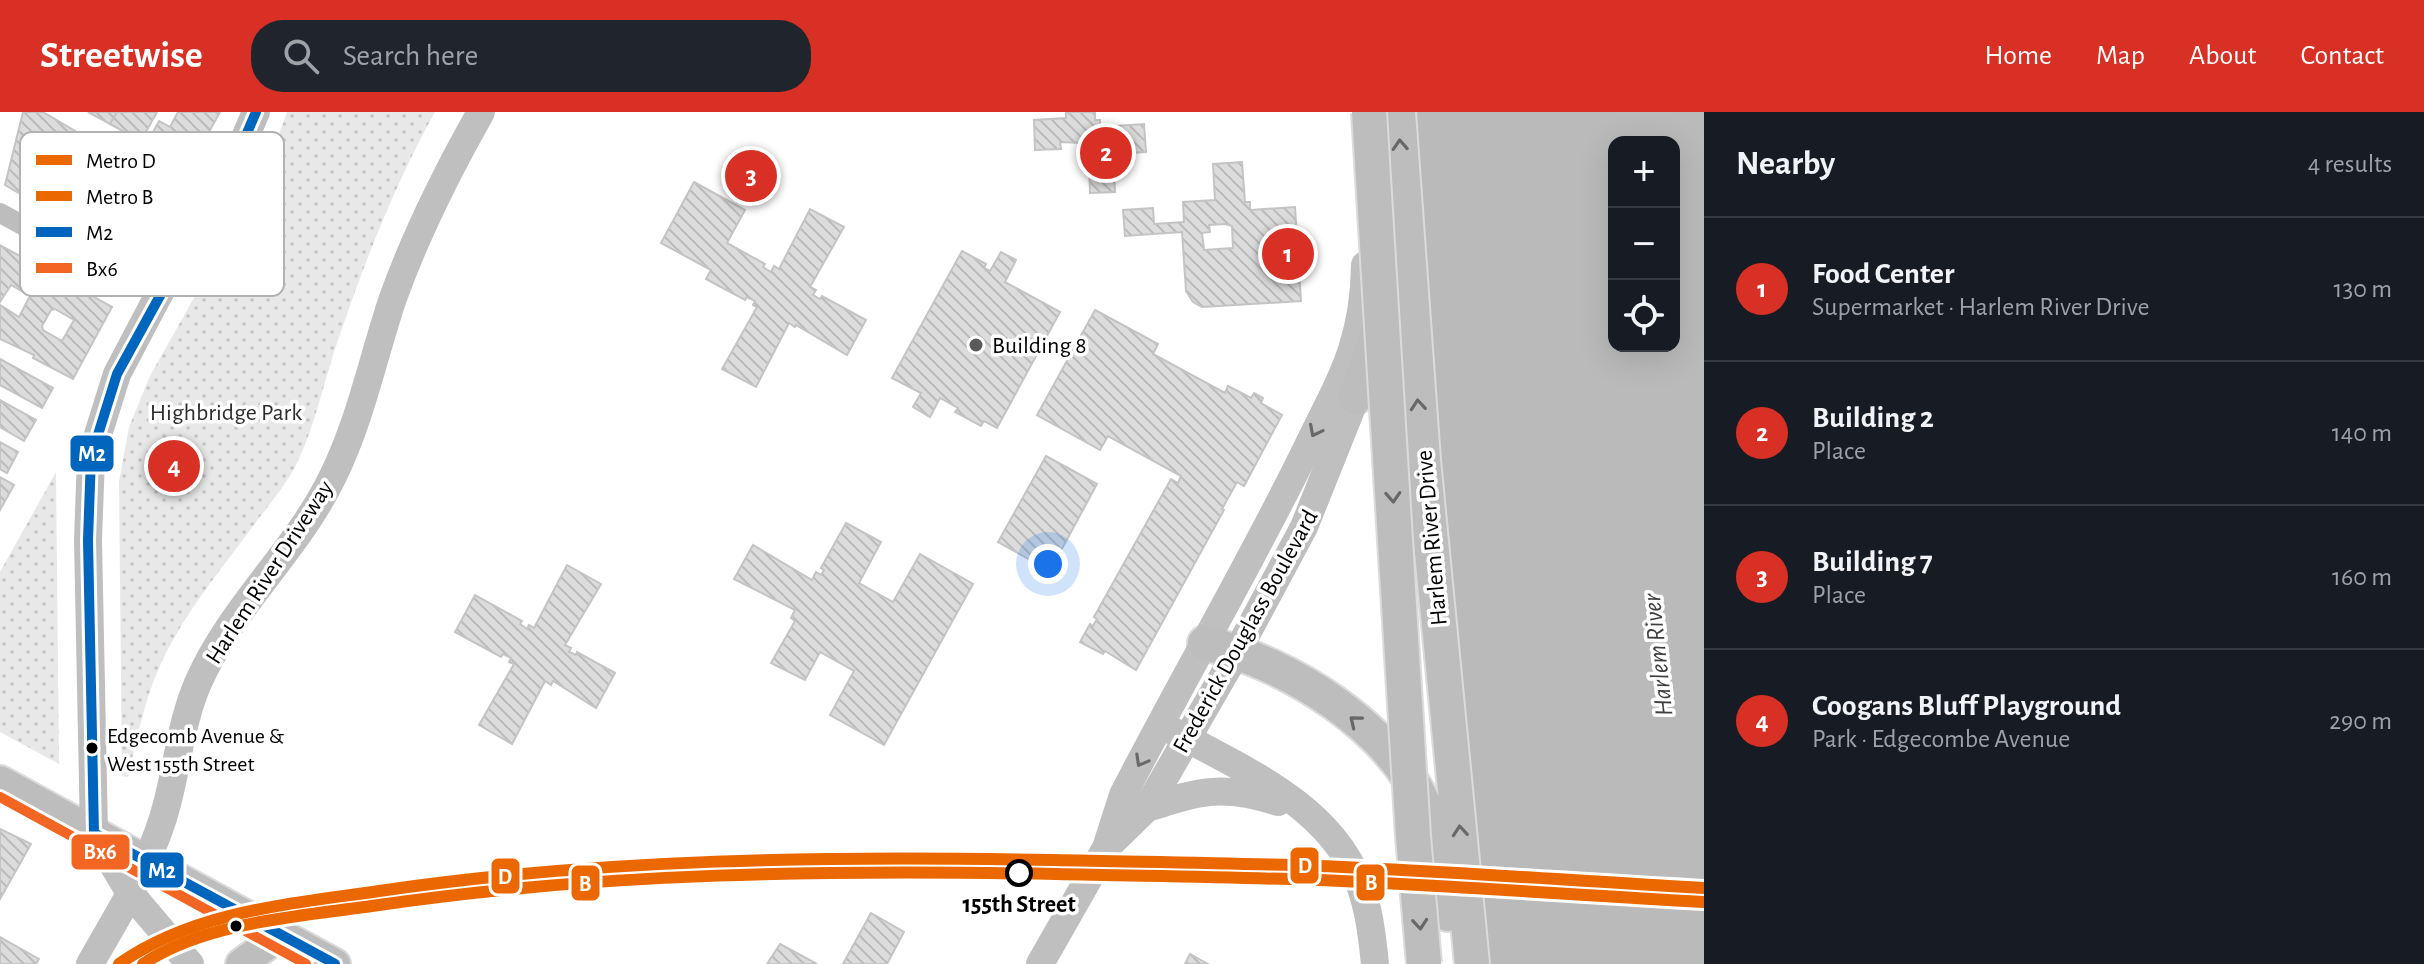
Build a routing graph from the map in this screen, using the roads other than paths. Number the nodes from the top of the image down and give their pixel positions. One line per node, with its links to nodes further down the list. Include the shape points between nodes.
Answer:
1 (256, 112): 6 (street)
2 (481, 112): 24 (street, Harlem River Driveway, via 405,268 332,479 225,635 197,686)
3 (1358, 112): 11 (street, via 1364,300)
4 (1369, 112): 33 (highway, Harlem River Drive, one-way to 33, bridge)
5 (1398, 112): 9 (highway, Harlem River Drive, one-way to 5)
6 (247, 132)
7 (0, 213): 8 (street)
8 (20, 224)
9 (1406, 242): 11 (highway, via 1373,353); 35 (highway, Harlem River Drive, one-way to 9)
10 (158, 296): 22 (street, via 117,374 91,457)
11 (1347, 393): 12 (street, Frederick Douglass Boulevard, one-way to 12); 13 (street, Frederick Douglass Boulevard)
12 (1294, 475): 13 (street); 14 (street, Frederick Douglass Boulevard)
13 (1322, 487): 15 (street, Frederick Douglass Boulevard)
14 (1246, 570): 15 (street); 16 (street, Frederick Douglass Boulevard)
15 (1273, 584): 16 (street, Frederick Douglass Boulevard)
16 (1221, 647): 17 (street, Frederick Douglass Boulevard); 18 (street, Frederick Douglass Boulevard); 34 (highway, one-way to 16, via 1427,813 1390,753 1317,692)
17 (1161, 724): 18 (street); 23 (street, Frederick Douglass Boulevard, one-way to 23, via 1123,795)
18 (1187, 739): 20 (street, Frederick Douglass Boulevard); 21 (street)
19 (0, 781): 22 (main road)
20 (1147, 808): 21 (street, via 1202,791 1228,790); 23 (street, Frederick Douglass Boulevard)
21 (1306, 811): 32 (street, via 1357,877)
22 (94, 833): 24 (main road); 25 (street)
23 (1106, 848): 31 (street, Frederick Douglass Boulevard)
24 (147, 862): 25 (street, Harlem River Driveway); 26 (main road)
25 (130, 893): 28 (street, Harlem River Driveway); 29 (street)
26 (282, 934): 27 (main road); 30 (main road)
27 (333, 961)
28 (90, 964)
29 (190, 964)
30 (241, 964)
31 (1040, 964)
32 (1375, 964)
33 (1424, 964)
34 (1462, 964)
35 (1472, 964)

